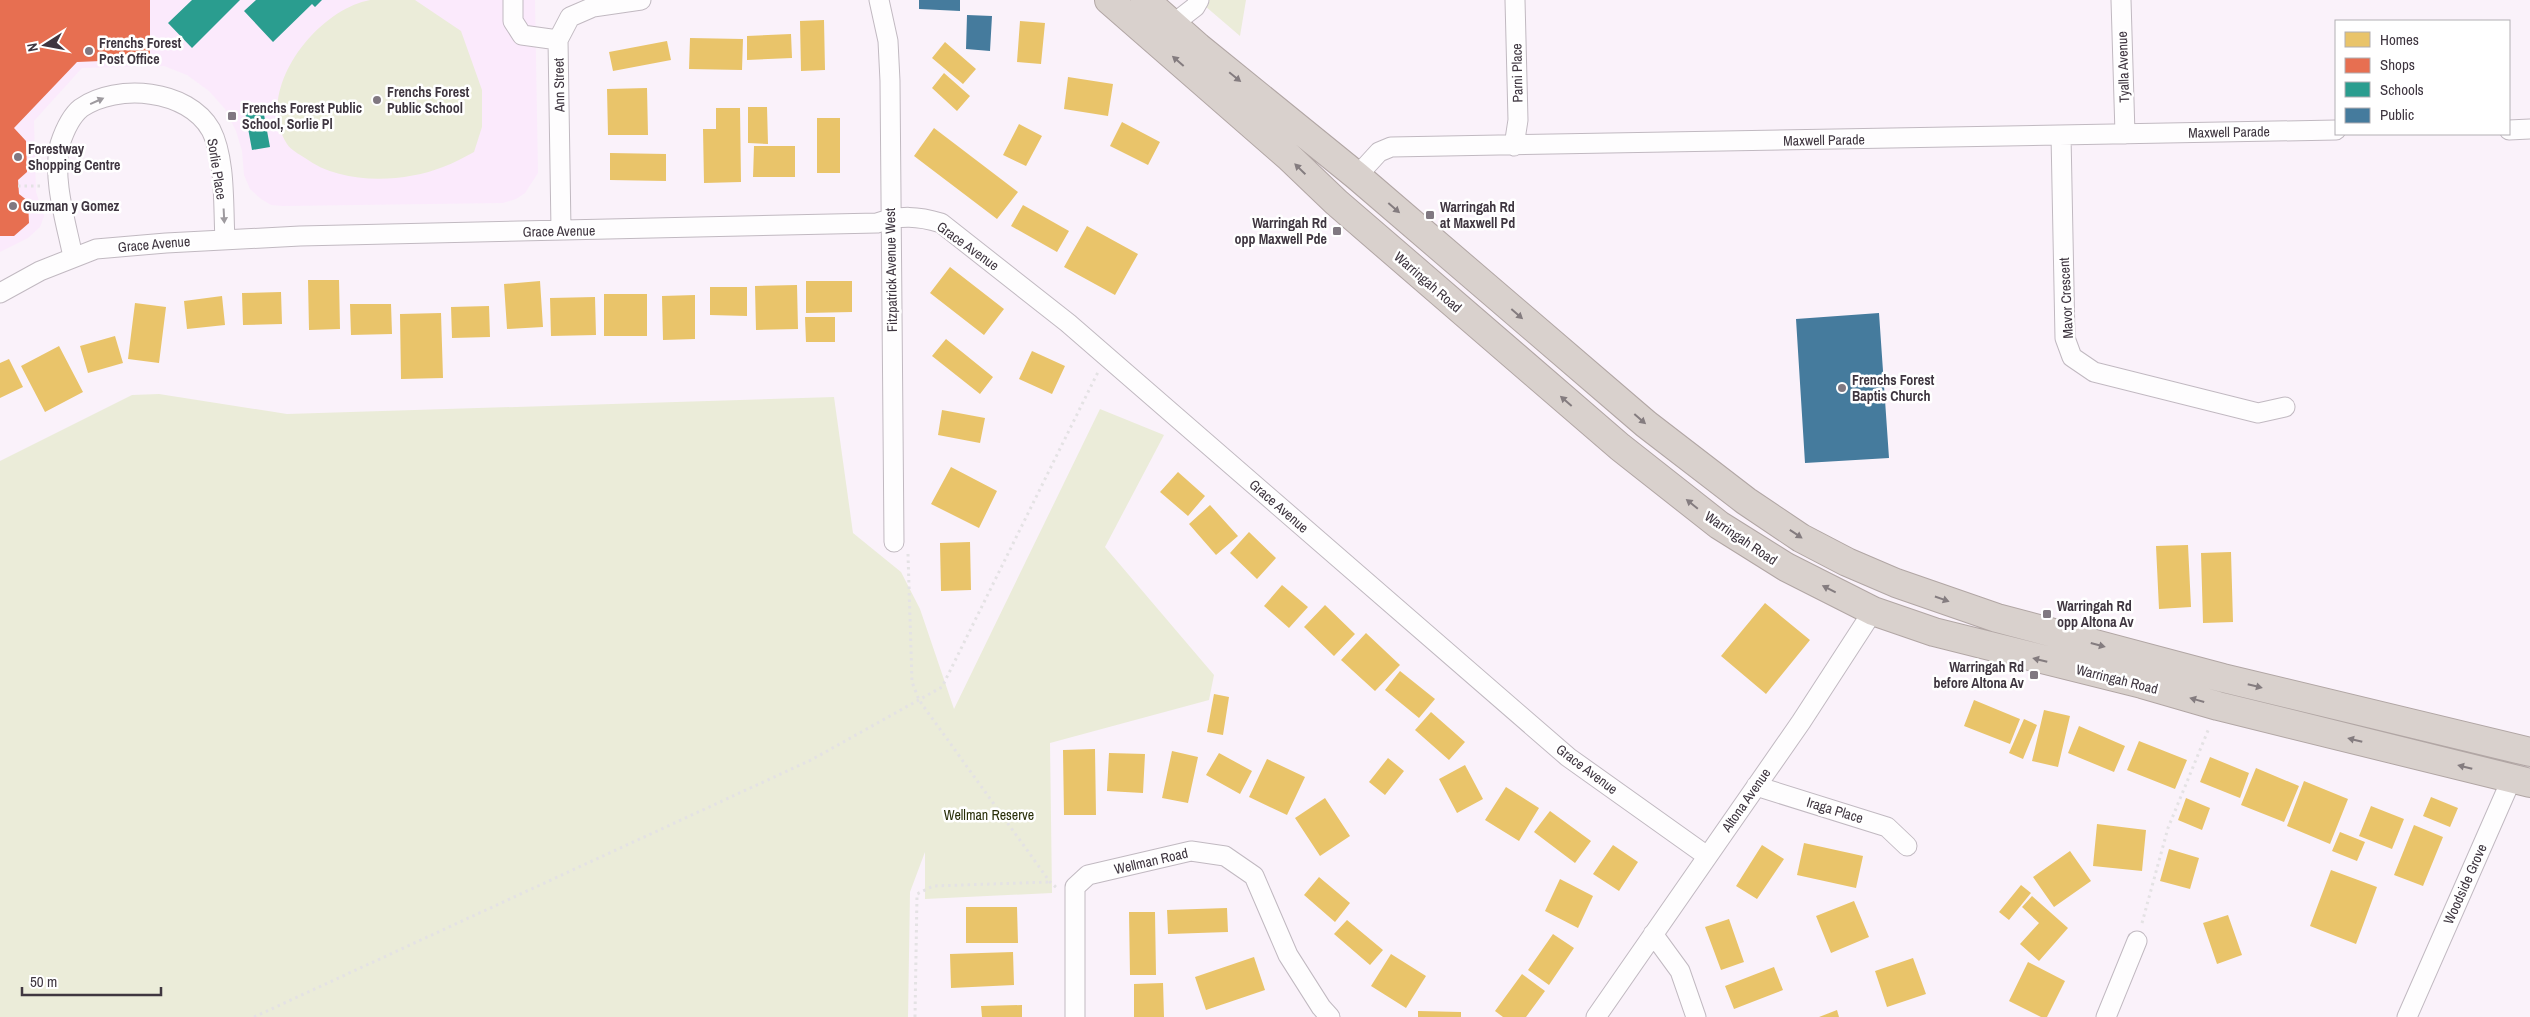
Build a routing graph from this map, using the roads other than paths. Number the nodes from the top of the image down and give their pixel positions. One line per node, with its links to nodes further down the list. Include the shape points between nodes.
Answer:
1 (513, 0): 10 (street, via 513,21 522,35)
2 (641, 0): 10 (street, Ann Street, via 593,7 570,17)
3 (879, 0): 19 (street, Fitzpatrick Avenue West, via 888,41)
4 (1108, 0): 18 (highway, Warringah Road, one-way to 4)
5 (1145, 0): 9 (highway, Warringah Road)
6 (1199, 0): 9 (street)
7 (1515, 0): 16 (street, Parni Place, via 1518,120)
8 (2121, 0): 14 (street, Tyalla Avenue)
9 (1173, 24): 17 (highway, Warringah Road, one-way to 17)
10 (558, 40): 20 (street, Ann Street)
11 (2335, 130): 14 (street, Maxwell Parade)
12 (2510, 130): 13 (street)
13 (2530, 130)
14 (2125, 134): 15 (street, Maxwell Parade)
15 (2061, 136): 16 (street, Maxwell Parade); 24 (street, Mavor Crescent, via 2066,338 2072,357 2094,372 2258,413)
16 (1514, 146): 17 (street, Maxwell Parade, via 1390,147 1379,152)
17 (1357, 176): 18 (highway, Maxwell Parade); 26 (highway, Warringah Road, one-way to 26, via 1685,455 1801,538)
18 (1336, 202): 27 (highway, Warringah Road, one-way to 18, via 1786,568 1719,525 1620,447)
19 (890, 218): 20 (street, Grace Avenue, via 877,223); 25 (street, Fitzpatrick Avenue West); 32 (street, Grace Avenue, via 919,216 941,223 1107,356 1568,757)
20 (561, 230): 21 (street, Grace Avenue)
21 (225, 239): 22 (street, Grace Avenue, via 96,250); 22 (street, Sorlie Place, one-way to 21, via 60,186 60,144 69,123 81,109 124,93 142,92 164,97 196,114 210,129 221,176)
22 (73, 257): 23 (street, Grace Avenue)
23 (0, 293)
24 (2285, 407)
25 (894, 542)
26 (1896, 583): 27 (highway, Altona Avenue); 28 (highway, Warringah Road, one-way to 28, via 1997,618 2232,680)
27 (1873, 611): 29 (highway, Warringah Road, one-way to 27, via 2005,651); 30 (street, Altona Avenue)
28 (2524, 751): 29 (highway, Woodside Grove)
29 (2521, 781): 40 (street, Woodside Grove)
30 (1756, 786): 31 (street, Iraga Place, via 1887,827); 32 (street, Altona Avenue)
31 (1907, 846)
32 (1707, 856): 33 (street, Altona Avenue)
33 (1653, 934): 37 (street, Altona Avenue); 38 (street, via 1680,971)
34 (2137, 941): 39 (street)
35 (1075, 1017): 36 (street, Wellman Road, via 1075,887 1088,875 1191,851 1225,856 1254,876 1288,955)
36 (1330, 1017)
37 (1596, 1017)
38 (1696, 1017)
39 (2106, 1017)
40 (2406, 1017)

